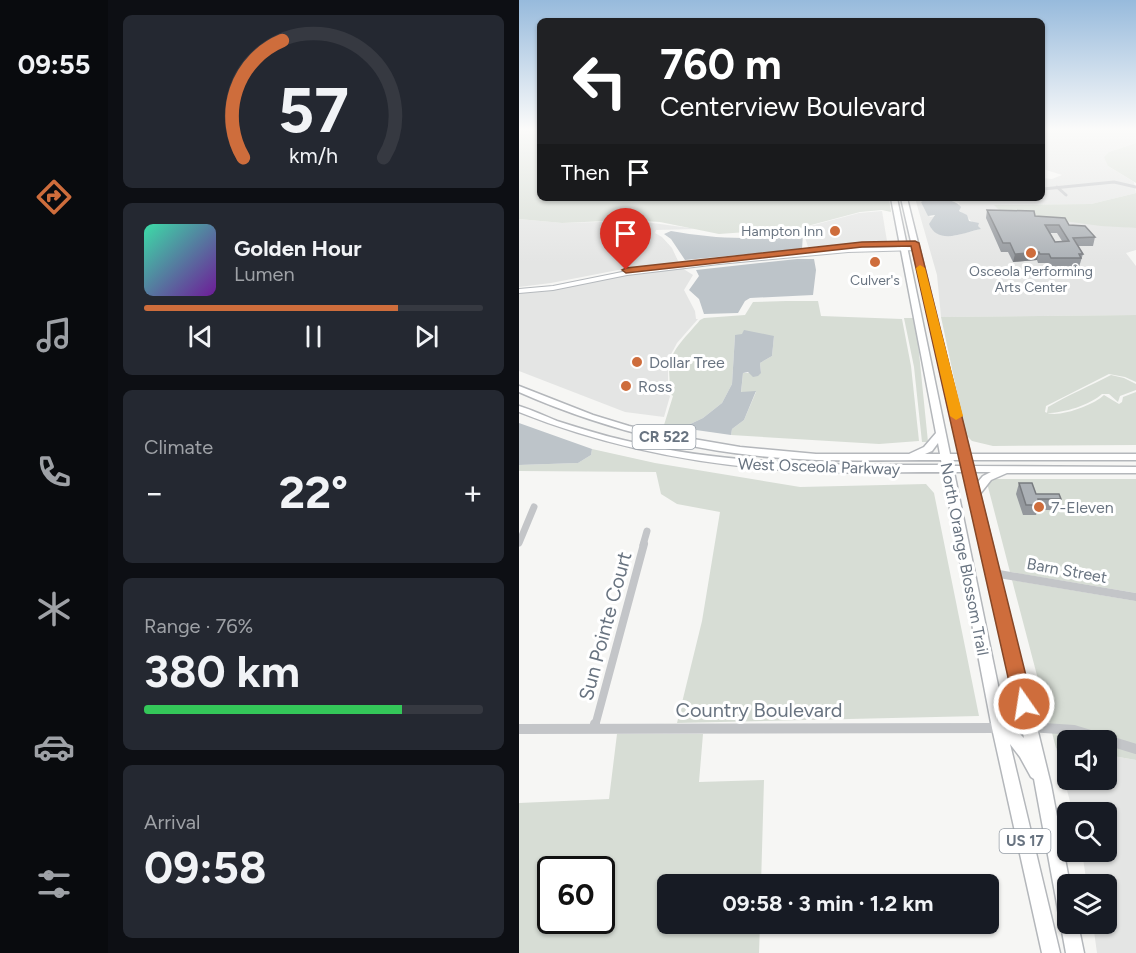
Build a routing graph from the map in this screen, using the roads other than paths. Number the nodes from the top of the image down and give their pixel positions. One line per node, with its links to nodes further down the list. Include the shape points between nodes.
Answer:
1 (1045, 187): 2 (street)
2 (1058, 187): 3 (street, via 1114,182); 4 (street)
3 (1136, 187)
4 (1066, 195)
5 (895, 201): 7 (main road, North Orange Blossom Trail / US 17)
6 (905, 201): 8 (main road, North Orange Blossom Trail / US 17)
7 (904, 246): 8 (street); 9 (street, via 618,273 553,288); 12 (main road, North Orange Blossom Trail / US 17)
8 (915, 246): 14 (main road, North Orange Blossom Trail / US 17)
9 (519, 290)
10 (519, 389): 13 (main road, West Osceola Parkway / CR 522, via 608,423 698,443 793,455)
11 (519, 409): 16 (main road, West Osceola Parkway / CR 522, via 599,438 696,458 803,468)
12 (940, 434): 13 (main road, via 928,449); 16 (main road, North Orange Blossom Trail / US 17)
13 (898, 457): 16 (main road, West Osceola Parkway / CR 522)
14 (966, 457): 15 (main road, CR 522); 16 (main road, CR 522); 17 (main road, North Orange Blossom Trail / US 17)
15 (1136, 457)
16 (946, 463): 17 (main road, CR 522); 27 (main road, North Orange Blossom Trail / US 17)
17 (969, 469): 18 (main road, CR 522); 20 (main road, North Orange Blossom Trail / US 17)
18 (1011, 469): 19 (main road, CR 522); 20 (main road, via 987,477)
19 (1136, 470)
20 (974, 494): 24 (main road, North Orange Blossom Trail / US 17)
21 (534, 507): 23 (street)
22 (647, 531): 29 (street, Sun Pointe Court)
23 (519, 543)
24 (993, 573): 25 (street, Barn Street); 26 (main road, North Orange Blossom Trail / US 17)
25 (1136, 597)
26 (1029, 727): 30 (street, via 1074,730); 31 (main road, North Orange Blossom Trail / US 17)
27 (999, 728): 29 (street, Country Boulevard); 31 (main road, via 1019,742); 34 (main road, North Orange Blossom Trail / US 17)
28 (519, 729): 29 (street, Country Boulevard)
29 (594, 729)
30 (1136, 749)
31 (1043, 786): 32 (main road, North Orange Blossom Trail / US 17)
32 (1059, 874)
33 (1071, 934): 35 (main road, North Orange Blossom Trail / US 17)
34 (1051, 953)
35 (1075, 953)

